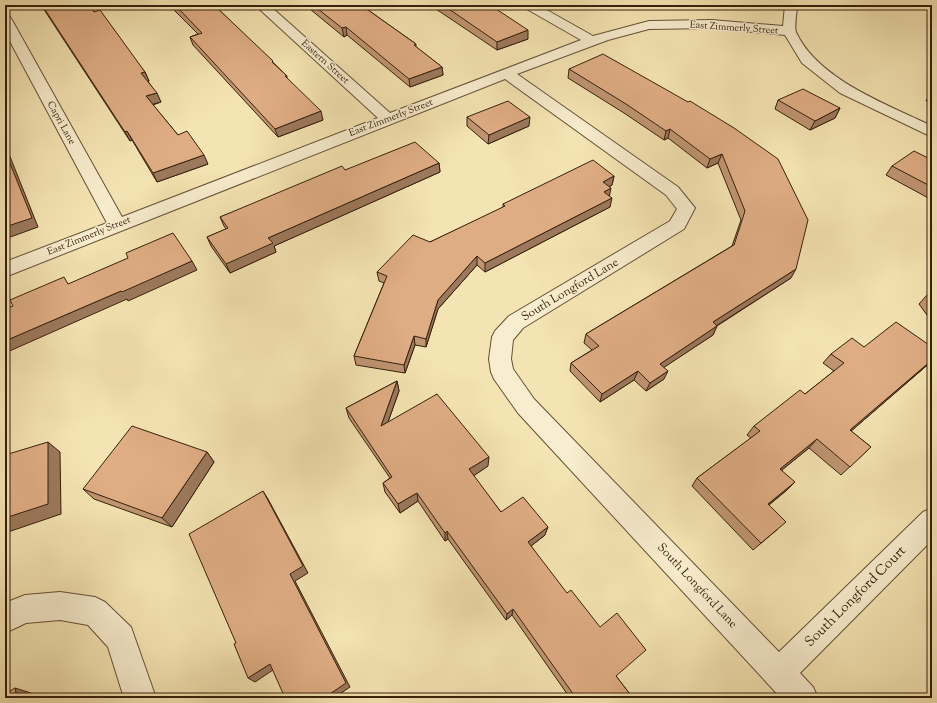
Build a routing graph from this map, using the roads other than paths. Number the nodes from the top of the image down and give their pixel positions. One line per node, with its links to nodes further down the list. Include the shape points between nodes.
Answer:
1 (261, 5): 8 (street, Eastern Street)
2 (529, 5): 6 (street)
3 (791, 5): 5 (street)
4 (5, 20): 10 (street, Capri Lane)
5 (789, 31): 6 (street, East Zimmerly Street, via 712,24 649,25); 9 (street, via 807,60 845,90)
6 (592, 41): 7 (street, East Zimmerly Street)
7 (506, 73): 8 (street, East Zimmerly Street); 14 (street, South Longford Lane, via 672,191 686,208 677,225 516,322 502,337 502,372 526,406)
8 (388, 119): 10 (street, East Zimmerly Street)
9 (932, 132)
10 (117, 225): 11 (street, East Zimmerly Street)
11 (5, 270)
12 (932, 521): 14 (street, South Longford Court)
13 (5, 618): 15 (street, via 25,608 60,606 95,612 120,638)
14 (779, 673): 16 (street, South Longford Lane)
15 (140, 698)
16 (802, 698)

